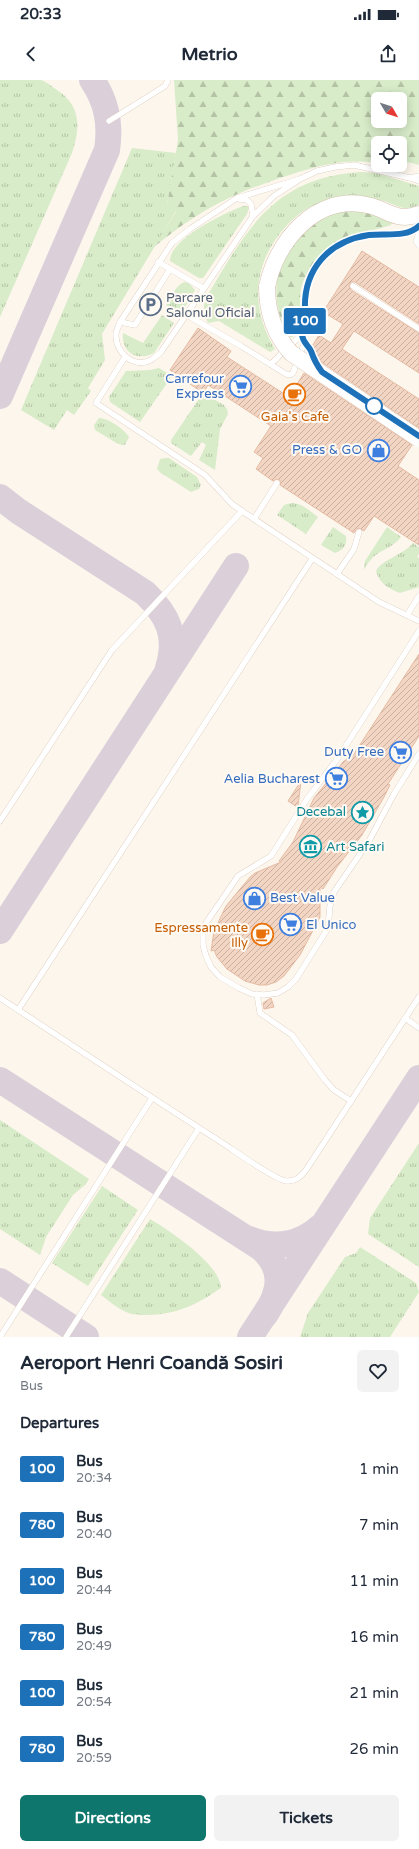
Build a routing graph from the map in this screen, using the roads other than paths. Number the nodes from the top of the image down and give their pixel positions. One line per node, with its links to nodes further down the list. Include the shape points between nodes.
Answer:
1 (168, 80): 2 (lane, via 165,86)
2 (109, 121)
3 (419, 176): 4 (lane)
4 (410, 178): 5 (lane, via 354,165 335,166); 6 (lane)
5 (300, 179): 7 (lane); 9 (lane, via 274,196)
6 (419, 181)
7 (237, 198): 9 (lane, via 247,200 251,204); 12 (lane, via 172,243)
8 (419, 214): 23 (street, bridge, via 397,217 369,205 351,204 330,207 317,213 300,225 283,245 272,267 267,287 267,301 274,327 291,353)
9 (252, 216): 15 (lane)
10 (419, 233): 11 (lane, via 416,241)
11 (419, 245)
12 (158, 262): 13 (lane); 17 (lane)
13 (170, 269): 15 (lane); 17 (lane, via 135,325)
14 (353, 286): 18 (lane)
15 (203, 288): 16 (lane)
16 (185, 314): 21 (lane, via 156,356 140,362); 22 (lane)
17 (120, 322): 21 (lane, via 116,341)
18 (419, 329)
19 (302, 334): 22 (lane)
20 (304, 344): 22 (lane, via 290,375)
21 (125, 357): 25 (lane, via 96,403 206,475 232,504)
22 (270, 364)
23 (419, 439)
24 (277, 483): 26 (lane)
25 (242, 511): 26 (lane); 35 (lane, via 107,655)
26 (254, 519): 28 (lane)
27 (359, 532): 29 (lane, via 354,549)
28 (312, 559): 29 (lane); 39 (lane)
29 (337, 574): 31 (lane, via 385,605)
30 (419, 596): 31 (lane)
31 (407, 615): 32 (lane)
32 (419, 621)
33 (419, 632): 36 (lane, via 271,856 238,876 206,923 203,945 211,967 220,977 239,988)
34 (419, 754): 36 (lane, via 369,841 334,892 328,928 296,979 288,988 278,993)
35 (0, 821)
36 (258, 994): 43 (lane, via 260,1013 292,1035 325,1080 334,1090)
37 (419, 997): 40 (lane)
38 (0, 998): 39 (lane)
39 (18, 1010): 42 (lane)
40 (405, 1018): 41 (lane); 43 (lane)
41 (419, 1028)
42 (152, 1098): 44 (lane); 45 (lane)
43 (351, 1101): 44 (lane, via 301,1177 294,1180 287,1181 277,1177)
44 (199, 1128): 46 (lane)
45 (0, 1337)
46 (66, 1337)

